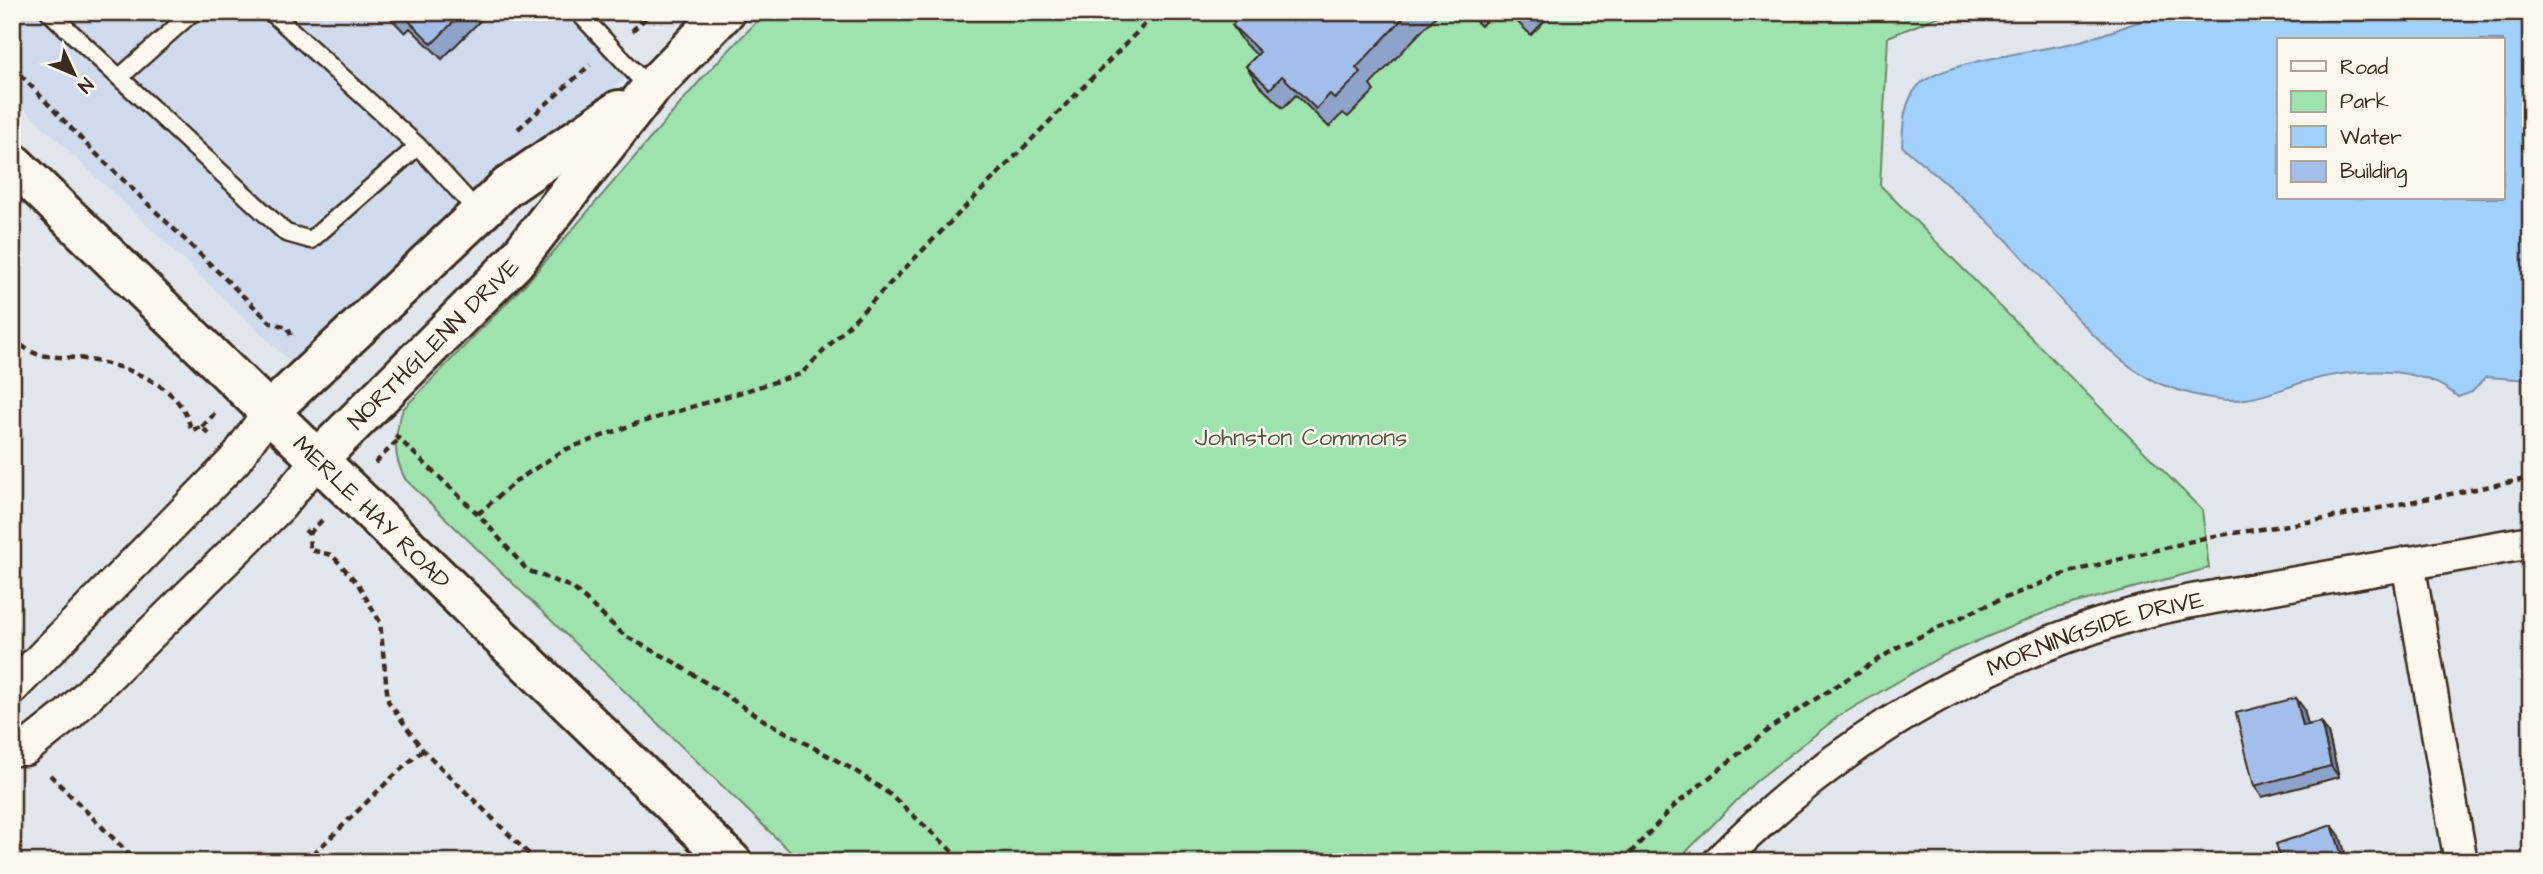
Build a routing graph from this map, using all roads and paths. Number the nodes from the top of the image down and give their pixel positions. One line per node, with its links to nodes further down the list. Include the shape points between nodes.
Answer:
1 (49, 12): 8 (lane)
2 (193, 12): 8 (lane)
3 (271, 12): 10 (lane)
4 (578, 12): 9 (lane)
5 (725, 12): 9 (street, NORTHGLENN DRIVE)
6 (1157, 12): 20 (path, via 802,374 564,450 516,481)
7 (12, 66): 13 (path, via 271,323 288,327)
8 (120, 77): 10 (lane, via 286,233 311,240)
9 (650, 89): 12 (street, NORTHGLENN DRIVE, via 507,187); 17 (street, NORTHGLENN DRIVE, via 514,263)
10 (418, 146): 12 (lane)
11 (12, 162): 15 (street, MERLE HAY ROAD)
12 (479, 213): 15 (street, NORTHGLENN DRIVE)
13 (290, 335)
14 (12, 338): 18 (path, via 31,352 86,359 152,379 177,401 191,430 202,427)
15 (269, 412): 17 (street, MERLE HAY ROAD); 18 (street, NORTHGLENN DRIVE)
16 (399, 439): 20 (path)
17 (318, 459): 19 (street, NORTHGLENN DRIVE); 29 (street, MERLE HAY ROAD)
18 (235, 460): 23 (street, NORTHGLENN DRIVE)
19 (280, 506): 24 (street, NORTHGLENN DRIVE, via 69,714); 25 (path, via 309,534 310,550 332,555 358,584 380,622 388,701)
20 (478, 514): 30 (path, via 527,570 573,588 625,636 891,795)
21 (2531, 542): 22 (street, MORNINGSIDE DRIVE)
22 (2408, 563): 31 (street, MORNINGSIDE DRIVE, via 2145,612 2033,648 1945,689 1866,736 1791,794); 32 (street)
23 (12, 688)
24 (19, 749): 26 (path)
25 (423, 750): 27 (path); 28 (path)
26 (137, 862)
27 (304, 862)
28 (537, 862)
29 (733, 862)
30 (964, 862)
31 (1719, 862)
32 (2461, 862)

